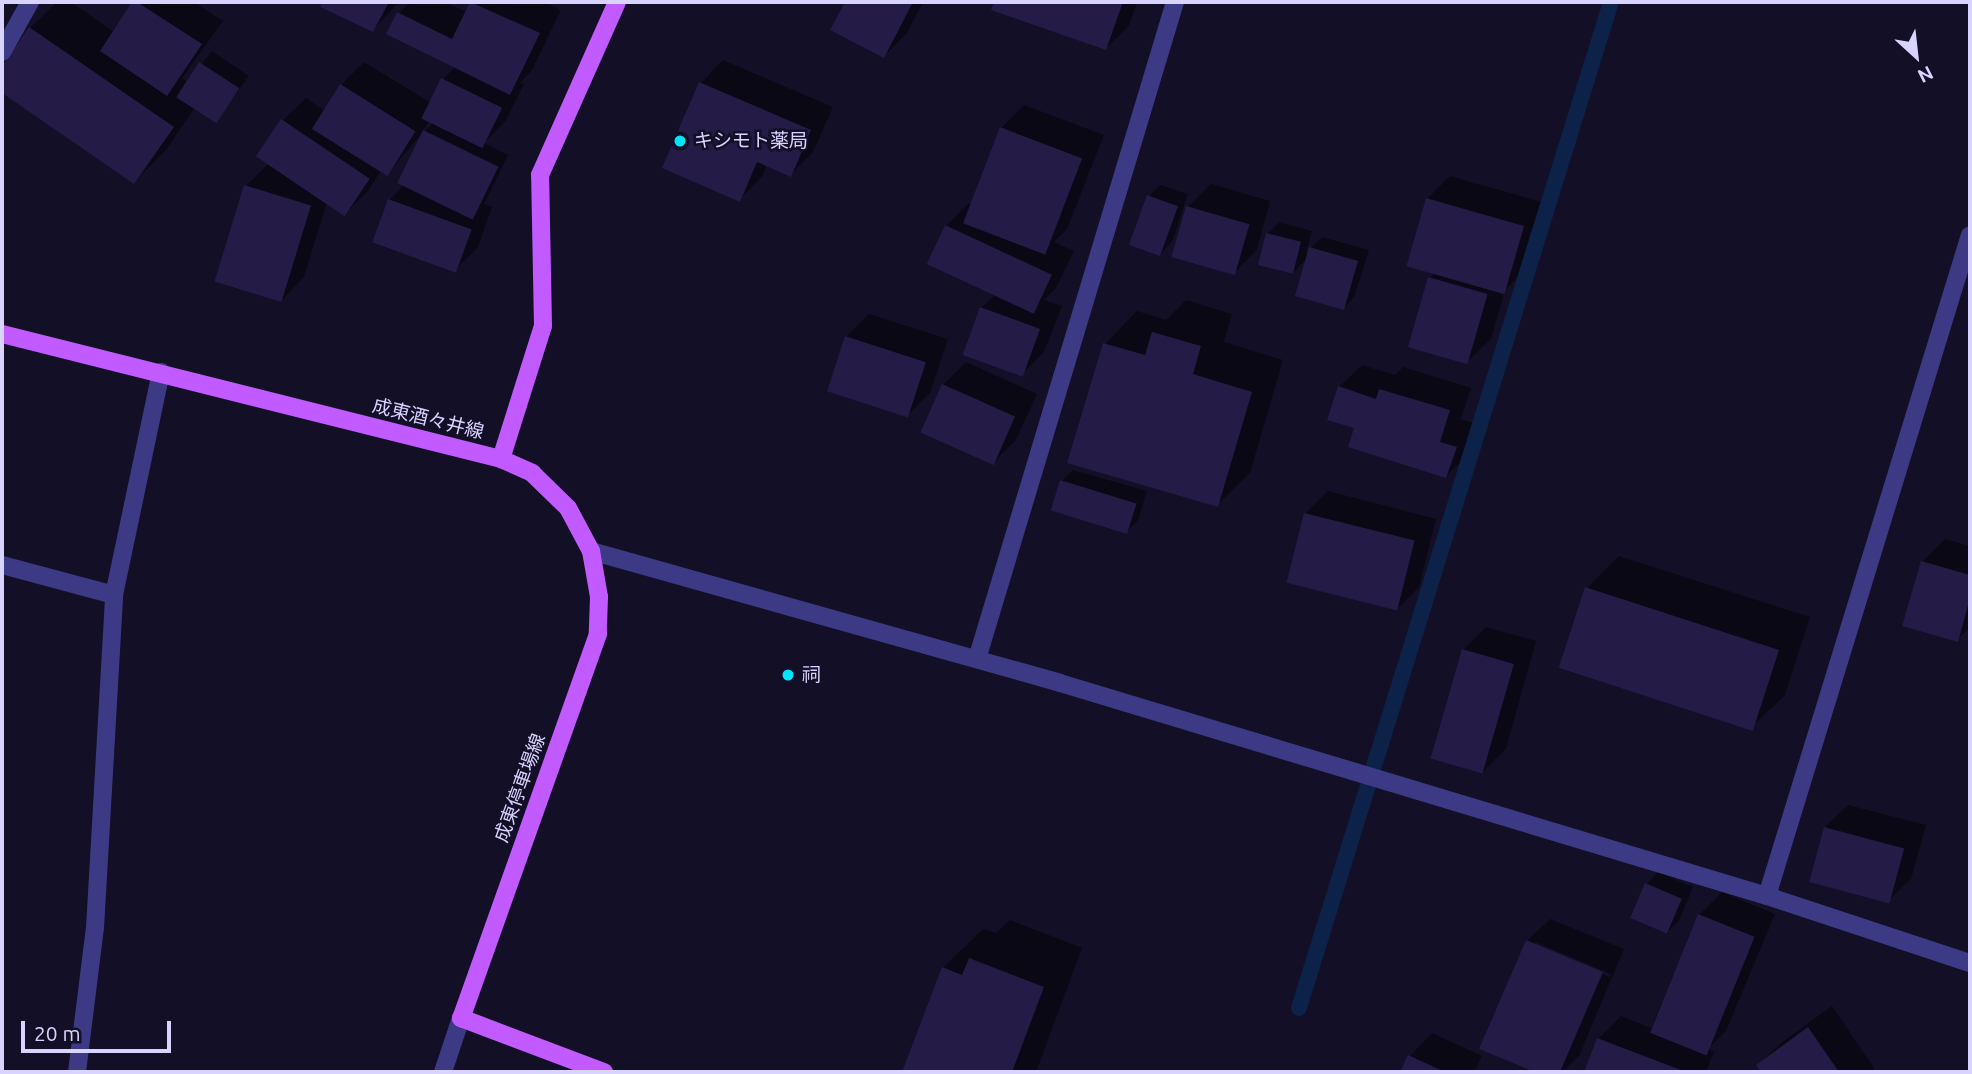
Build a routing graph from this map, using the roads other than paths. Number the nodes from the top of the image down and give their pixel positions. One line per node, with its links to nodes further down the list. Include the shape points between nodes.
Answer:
1 (30, 2): 4 (street)
2 (617, 2): 8 (main road, 成東酒々井線, via 540,175 543,326)
3 (1175, 2): 12 (street)
4 (2, 52)
5 (1970, 235): 13 (street)
6 (2, 334): 7 (main road, 成東酒々井線)
7 (160, 372): 8 (main road, 成東酒々井線); 11 (street)
8 (501, 459): 9 (main road, 成東停車場線, via 532,472 568,508)
9 (591, 551): 12 (street); 15 (main road, 成東停車場線, via 599,597 598,634)
10 (2, 565): 11 (street)
11 (114, 595): 16 (street, via 95,928)
12 (976, 659): 13 (street)
13 (1767, 896): 14 (street)
14 (1970, 963)
15 (461, 1017): 17 (street); 18 (main road)
16 (78, 1072)
17 (443, 1072)
18 (604, 1072)

